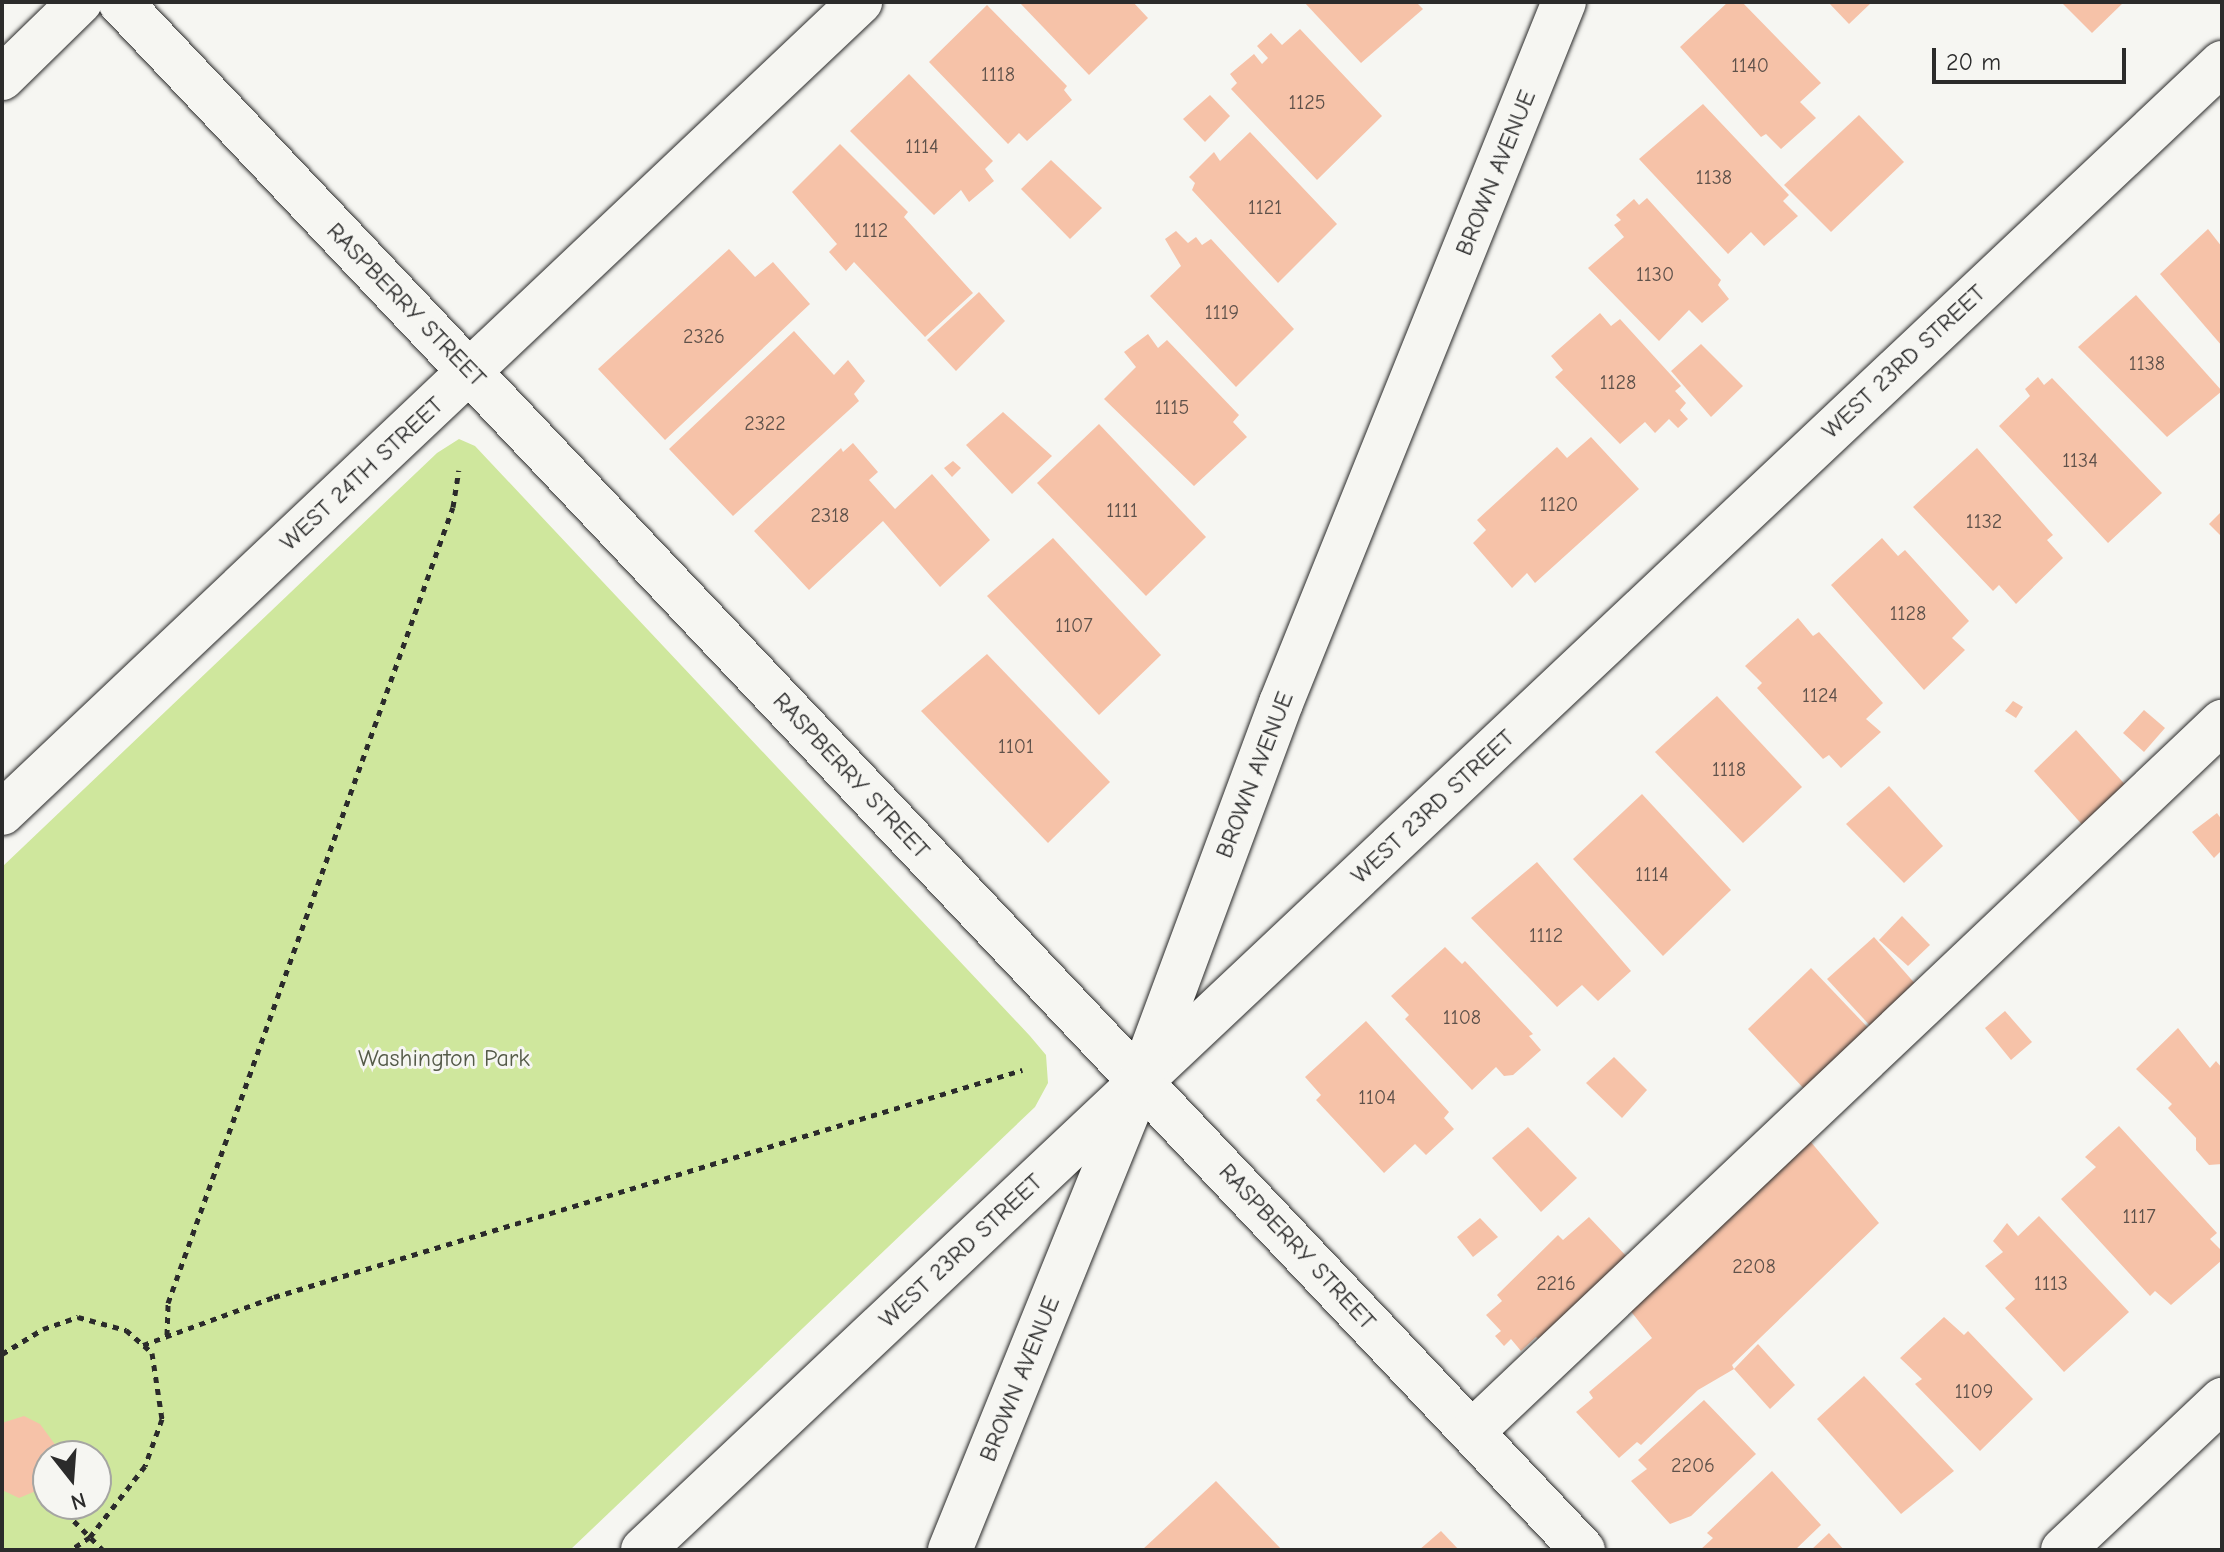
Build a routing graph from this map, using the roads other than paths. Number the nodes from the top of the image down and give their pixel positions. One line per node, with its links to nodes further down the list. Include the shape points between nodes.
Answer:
1 (80, 2): 6 (street)
2 (120, 2): 7 (street, RASPBERRY STREET)
3 (860, 2): 7 (street, WEST 24TH STREET)
4 (1564, 2): 10 (street, BROWN AVENUE, via 1281,703)
5 (2222, 63): 10 (street, WEST 23RD STREET)
6 (2, 78)
7 (470, 372): 9 (street, WEST 24TH STREET); 10 (street, RASPBERRY STREET)
8 (2222, 722): 12 (street)
9 (2, 813)
10 (1140, 1082): 12 (street, RASPBERRY STREET); 13 (street, WEST 23RD STREET); 14 (street, BROWN AVENUE)
11 (2222, 1400): 16 (street)
12 (1472, 1432): 15 (street, RASPBERRY STREET)
13 (643, 1550)
14 (950, 1550)
15 (1583, 1550)
16 (2063, 1550)

